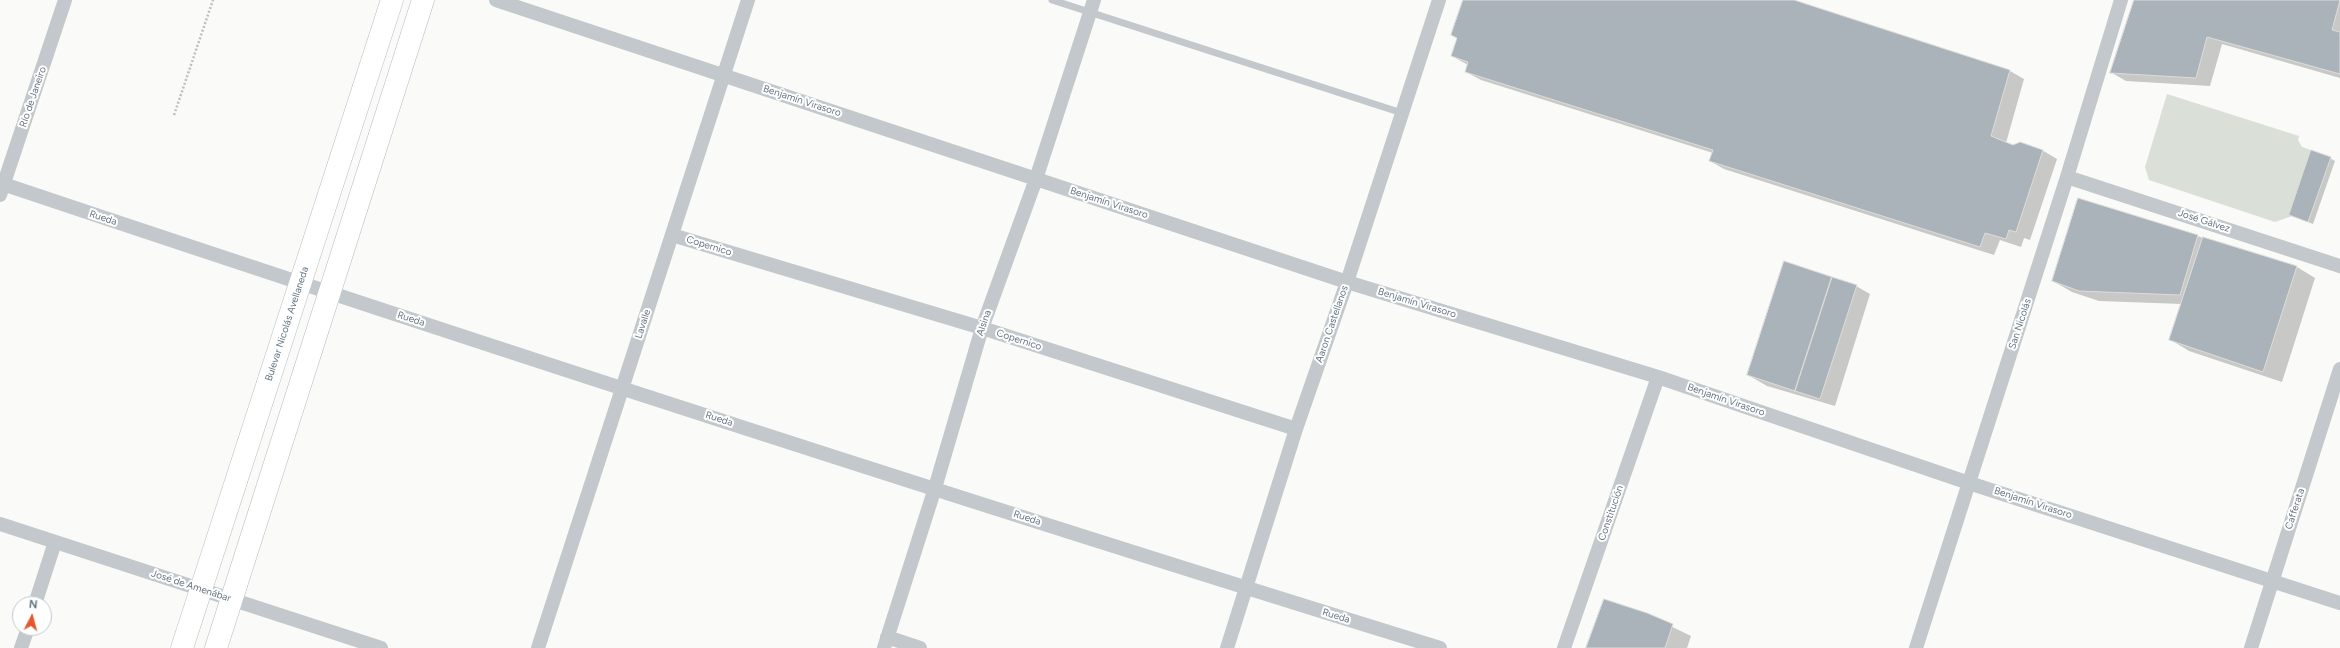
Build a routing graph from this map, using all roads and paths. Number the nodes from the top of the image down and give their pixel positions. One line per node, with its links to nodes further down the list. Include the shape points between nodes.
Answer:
1 (65, 0): 16 (street, Río de Janeiro)
2 (213, 0): 13 (path)
3 (392, 0): 20 (main road, Bulevar Nicolás Avellaneda)
4 (423, 0): 21 (main road)
5 (496, 0): 11 (street, Benjamín Virasoro)
6 (748, 0): 11 (street, Lavalle)
7 (1052, 0): 10 (lane)
8 (1439, 0): 12 (street, Aaron Castellanos)
9 (2121, 0): 14 (street, San Nicolás)
10 (1092, 6): 12 (lane); 15 (street, Alsina)
11 (724, 76): 15 (street, Benjamín Virasoro); 17 (street, Lavalle)
12 (1402, 113): 19 (street, Aaron Castellanos)
13 (174, 115)
14 (2068, 177): 18 (street, José Gálvez); 27 (street, San Nicolás)
15 (1036, 179): 19 (street, Benjamín Virasoro); 22 (street, Alsina)
16 (1, 187): 20 (street, Rueda)
17 (672, 235): 22 (street, Copernico); 25 (street, Lavalle)
18 (2340, 266)
19 (1347, 282): 24 (street, Benjamín Virasoro); 26 (street, Aaron Castellanos)
20 (300, 284): 21 (street, Rueda); 33 (main road, Bulevar Nicolás Avellaneda)
21 (329, 293): 25 (street, Rueda); 35 (main road)
22 (982, 328): 26 (street, Copernico); 28 (street, Alsina)
23 (2340, 369): 31 (street, Cafferata)
24 (1658, 377): 27 (street, Benjamín Virasoro); 47 (street, Constitución)
25 (623, 388): 28 (street, Rueda); 43 (street, Lavalle)
26 (1296, 429): 32 (street, Aaron Castellanos)
27 (1969, 483): 31 (street, Benjamín Virasoro); 48 (street, San Nicolás)
28 (936, 488): 32 (street, Rueda); 38 (street, Alsina)
29 (0, 524): 30 (street, José de Amenábar)
30 (55, 542): 33 (street, José de Amenábar); 34 (street)
31 (2272, 581): 36 (street, Benjamín Virasoro); 49 (street, Cafferata)
32 (1246, 588): 45 (street, Aaron Castellanos); 46 (street, Rueda)
33 (201, 590): 35 (street, José de Amenábar); 40 (main road, Bulevar Nicolás Avellaneda)
34 (38, 596)
35 (231, 600): 41 (main road); 42 (street, José de Amenábar)
36 (2340, 603)
37 (25, 636): 39 (street)
38 (886, 643): 44 (street)
39 (21, 648)
40 (182, 648)
41 (216, 648)
42 (381, 648)
43 (538, 648)
44 (920, 648)
45 (1227, 648)
46 (1440, 648)
47 (1564, 648)
48 (1916, 648)
49 (2251, 648)

